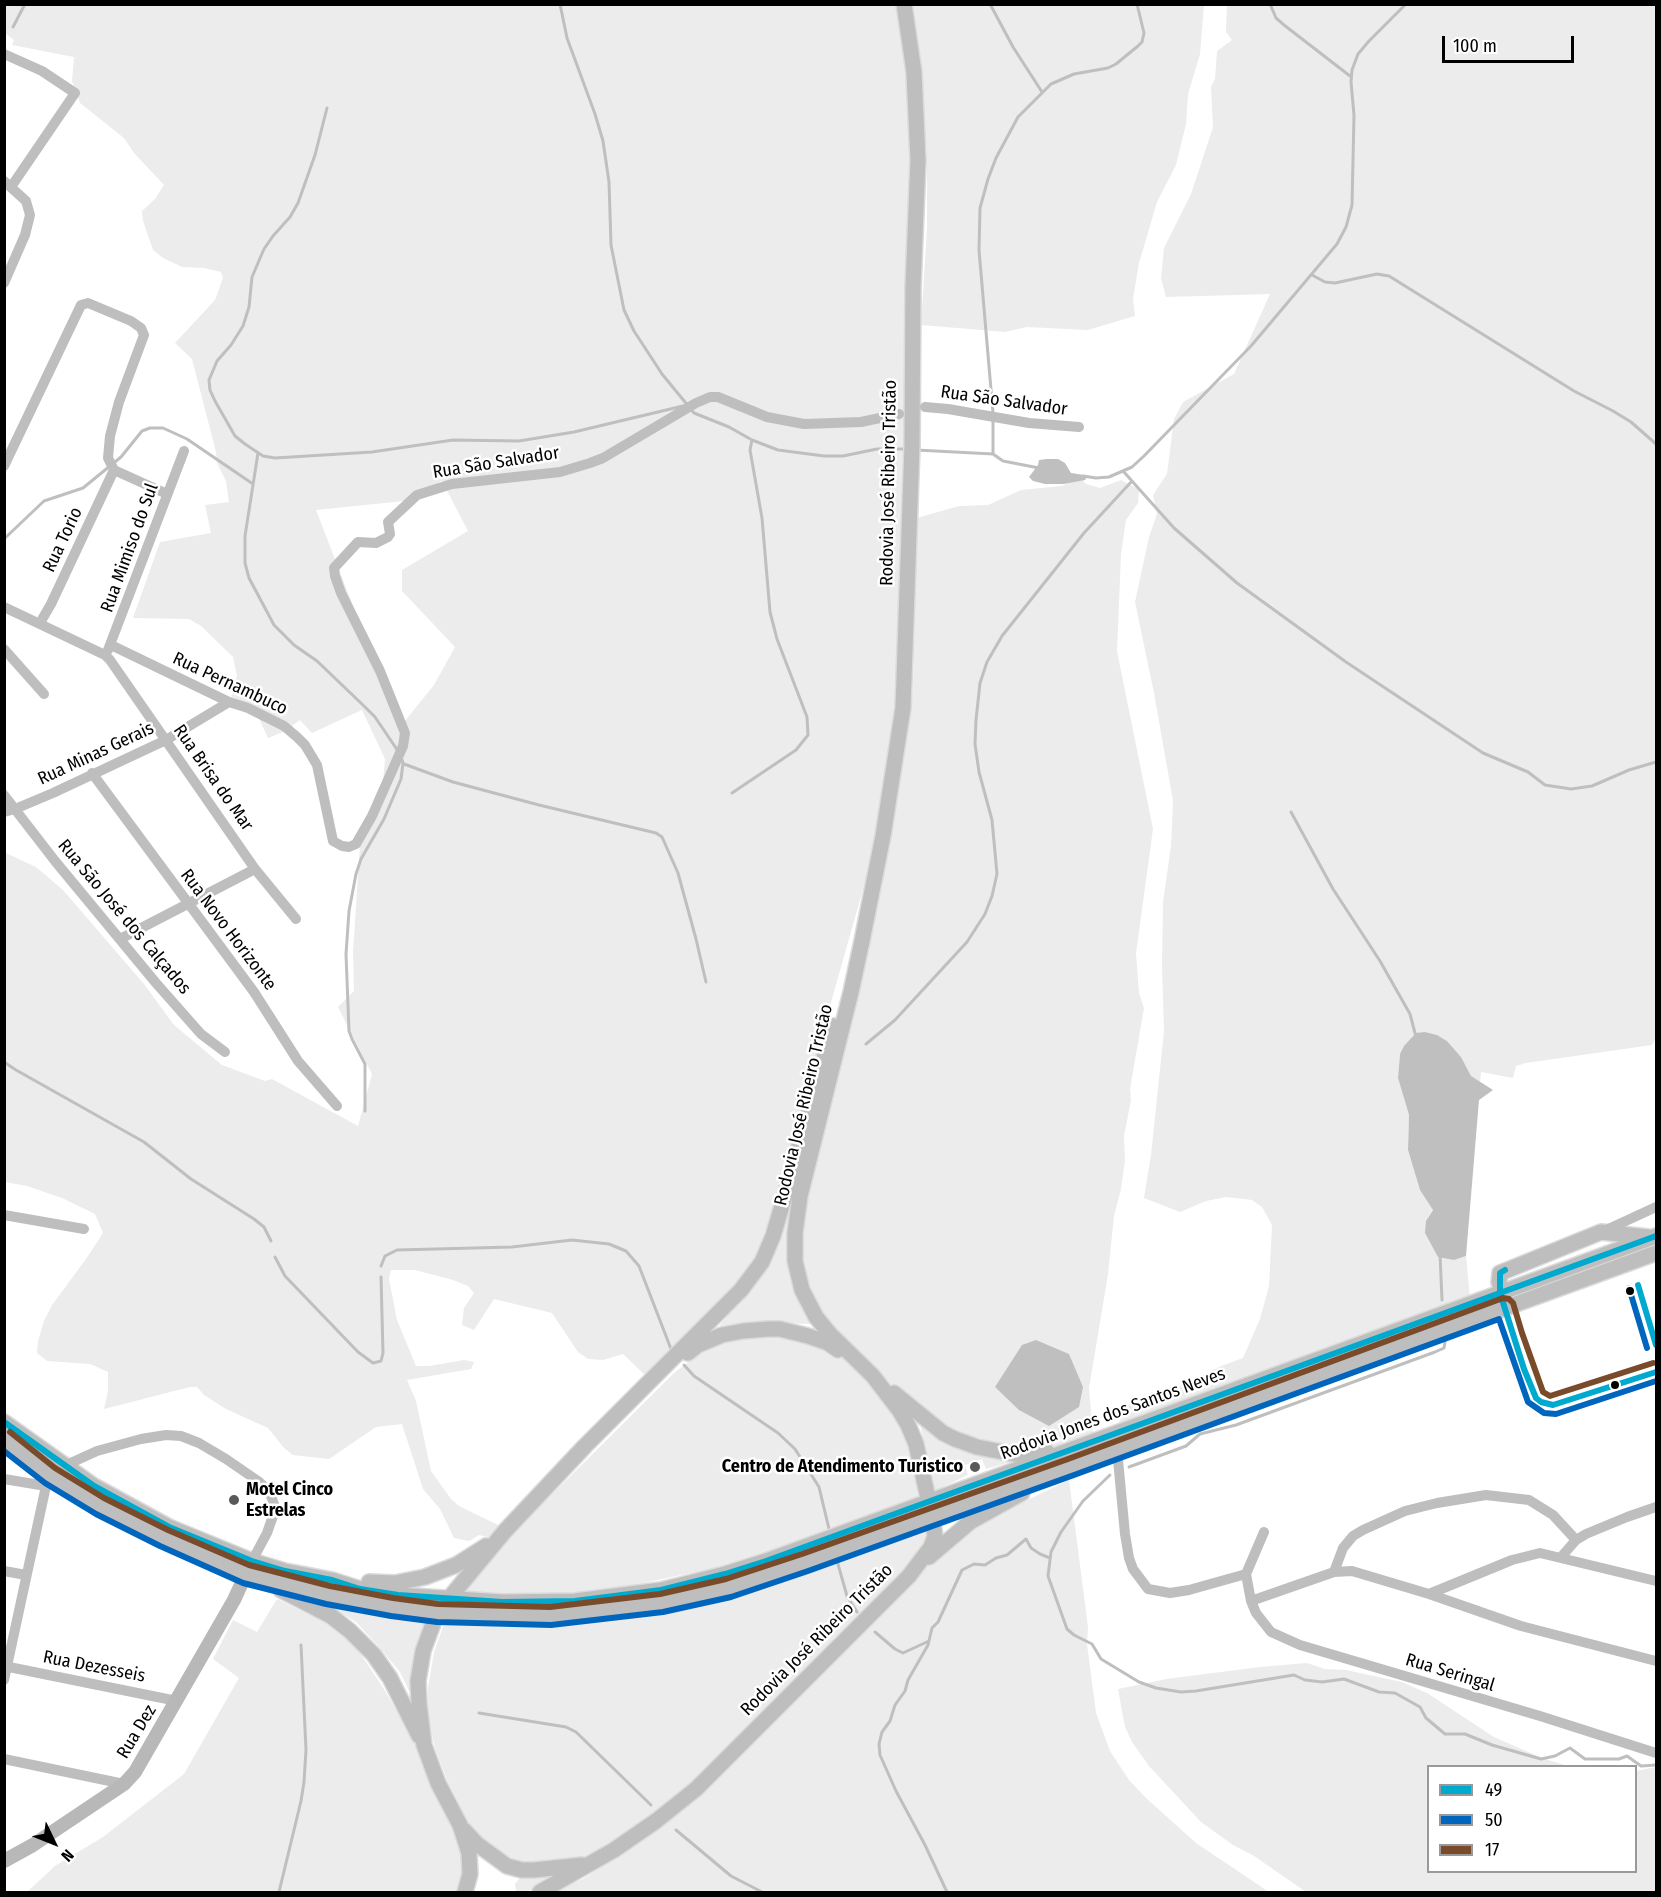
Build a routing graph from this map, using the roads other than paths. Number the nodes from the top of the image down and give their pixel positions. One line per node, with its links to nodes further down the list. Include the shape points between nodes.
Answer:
1 (904, 4): 29 (main road, Rodovia José Ribeiro Tristão, via 914,72 918,160 903,708 883,837)
2 (4, 54): 3 (street, via 42,71 75,94)
3 (8, 184): 4 (street, via 28,205 30,219)
4 (4, 283)
5 (925, 407): 7 (street, Rua São Salvador)
6 (899, 414): 24 (street, Rua São Salvador, via 849,423 789,422 714,396 590,464 465,482 417,495 388,522 388,537 376,543 358,542 335,566 341,593 380,670 405,738 356,844 349,847)
7 (1079, 427)
8 (9, 446): 10 (street); 11 (street, via 81,305 88,303 131,321 144,335 110,436 107,455)
9 (184, 451): 12 (street, Rua Mimiso do Sul)
10 (4, 466)
11 (114, 470): 12 (street); 14 (street, Rua Torio)
12 (167, 494): 15 (street, Rua Mimiso do Sul)
13 (4, 607): 14 (street)
14 (40, 623): 17 (street)
15 (111, 645): 17 (street, Rua Mimiso do Sul); 19 (street, Rua Pernambuco)
16 (4, 650): 18 (street)
17 (105, 655): 20 (street, Rua Brisa do Mar)
18 (44, 694)
19 (230, 702): 20 (street, Rua Minas Gerais); 24 (street, Rua Pernambuco, via 284,726 305,745 322,781)
20 (166, 740): 21 (street, Rua Minas Gerais); 25 (street, Rua Brisa do Mar)
21 (92, 773): 23 (street, Rua Minas Gerais); 26 (street, Rua Novo Horizonte)
22 (4, 795): 23 (street, Rua São José dos Calçados)
23 (10, 810): 28 (street, Rua São José dos Calçados)
24 (333, 841)
25 (255, 869): 26 (street); 27 (street, Rua Brisa do Mar)
26 (187, 903): 28 (street); 31 (street, Rua Novo Horizonte, via 254,992 298,1061)
27 (296, 919)
28 (120, 939): 30 (street, Rua São José dos Calçados, via 201,1034)
29 (858, 959): 39 (main road, Rodovia José Ribeiro Tristão, via 800,1196 795,1261 802,1290 816,1317); 40 (main road, Rodovia José Ribeiro Tristão, via 826,1045 786,1192 762,1262 741,1290)
30 (225, 1052)
31 (337, 1106)
32 (1656, 1207): 35 (street)
33 (4, 1215): 34 (street)
34 (84, 1229)
35 (1601, 1232): 36 (main road); 38 (main road, via 1500,1273)
36 (1654, 1237): 38 (main road, Rodovia Jones dos Santos Neves)
37 (1656, 1253): 38 (main road, Rodovia Jones dos Santos Neves)
38 (1503, 1300): 43 (main road, Rodovia Jones dos Santos Neves); 44 (main road, Rodovia Jones dos Santos Neves)
39 (869, 1372): 40 (main road, via 828,1343 780,1329 758,1329 722,1335 698,1345); 44 (main road, via 955,1439 1013,1454); 50 (main road, Rodovia José Ribeiro Tristão, via 908,1425)
40 (646, 1387): 51 (main road, Rodovia José Ribeiro Tristão)
41 (4, 1422): 45 (main road, Rodovia Jones dos Santos Neves)
42 (4, 1439): 48 (main road, Rodovia Jones dos Santos Neves)
43 (1118, 1449): 46 (main road, Rodovia Jones dos Santos Neves); 58 (street, via 1129,1558 1148,1589 1170,1593)
44 (1072, 1450): 50 (main road, Rodovia Jones dos Santos Neves)
45 (64, 1466): 55 (main road, Rodovia Jones dos Santos Neves); 55 (street, Rua Dez, via 97,1451 141,1439 181,1436 199,1443 269,1491 273,1516)
46 (1071, 1467): 50 (main road, Rodovia Jones dos Santos Neves); 60 (main road, via 970,1522)
47 (4, 1479): 48 (street)
48 (48, 1480): 55 (main road, Rodovia Jones dos Santos Neves, via 164,1538); 59 (street)
49 (1656, 1507): 53 (street)
50 (931, 1509): 60 (main road, Rodovia José Ribeiro Tristão, via 935,1536); 64 (main road, Rodovia Jones dos Santos Neves, via 766,1562 662,1590 575,1601); 66 (main road, Rodovia Jones dos Santos Neves, via 750,1581 662,1603 550,1616)
51 (505, 1531): 61 (main road, via 477,1552 425,1577 395,1583); 64 (main road, Rodovia José Ribeiro Tristão)
52 (1264, 1532): 58 (street)
53 (1576, 1540): 54 (street); 57 (street, via 1553,1515 1529,1500 1486,1495 1405,1511 1363,1530 1343,1548)
54 (1562, 1556): 62 (street); 63 (street, via 1527,1555)
55 (250, 1570): 61 (main road, Rodovia Jones dos Santos Neves, via 285,1571); 66 (main road, Rodovia Jones dos Santos Neves, via 328,1595); 70 (street, Rua Dez); 71 (main road, via 351,1631 390,1678)
56 (4, 1571): 59 (street)
57 (1334, 1572): 63 (street, via 1352,1571); 65 (street)
58 (1246, 1574): 65 (street, Rua Seringal)
59 (26, 1575): 68 (street)
60 (909, 1576): 77 (main road, Rodovia José Ribeiro Tristão, via 696,1789)
61 (332, 1580): 64 (main road, Rodovia Jones dos Santos Neves, via 389,1594)
62 (1656, 1581)
63 (1429, 1594): 67 (street, via 1521,1626)
64 (448, 1598): 66 (main road, Rodovia José Ribeiro Tristão)
65 (1251, 1601): 72 (street, Rua Seringal, via 1259,1619 1271,1632 1300,1645)
66 (437, 1613): 71 (main road, Rodovia José Ribeiro Tristão, via 423,1651 418,1681)
67 (1656, 1661)
68 (6, 1667): 69 (street); 70 (street, Rua Dezesseis)
69 (4, 1680)
70 (177, 1701): 74 (street, Rua Dez)
71 (424, 1745): 75 (main road, Rodovia José Ribeiro Tristão)
72 (1656, 1753)
73 (4, 1759): 74 (street)
74 (124, 1784): 76 (street, Rua Dez)
75 (460, 1825): 77 (main road, via 477,1844 507,1866 522,1870); 78 (main road, via 470,1861)
76 (4, 1861)
77 (593, 1862): 79 (main road, Rodovia José Ribeiro Tristão)
78 (465, 1893)
79 (540, 1893)

